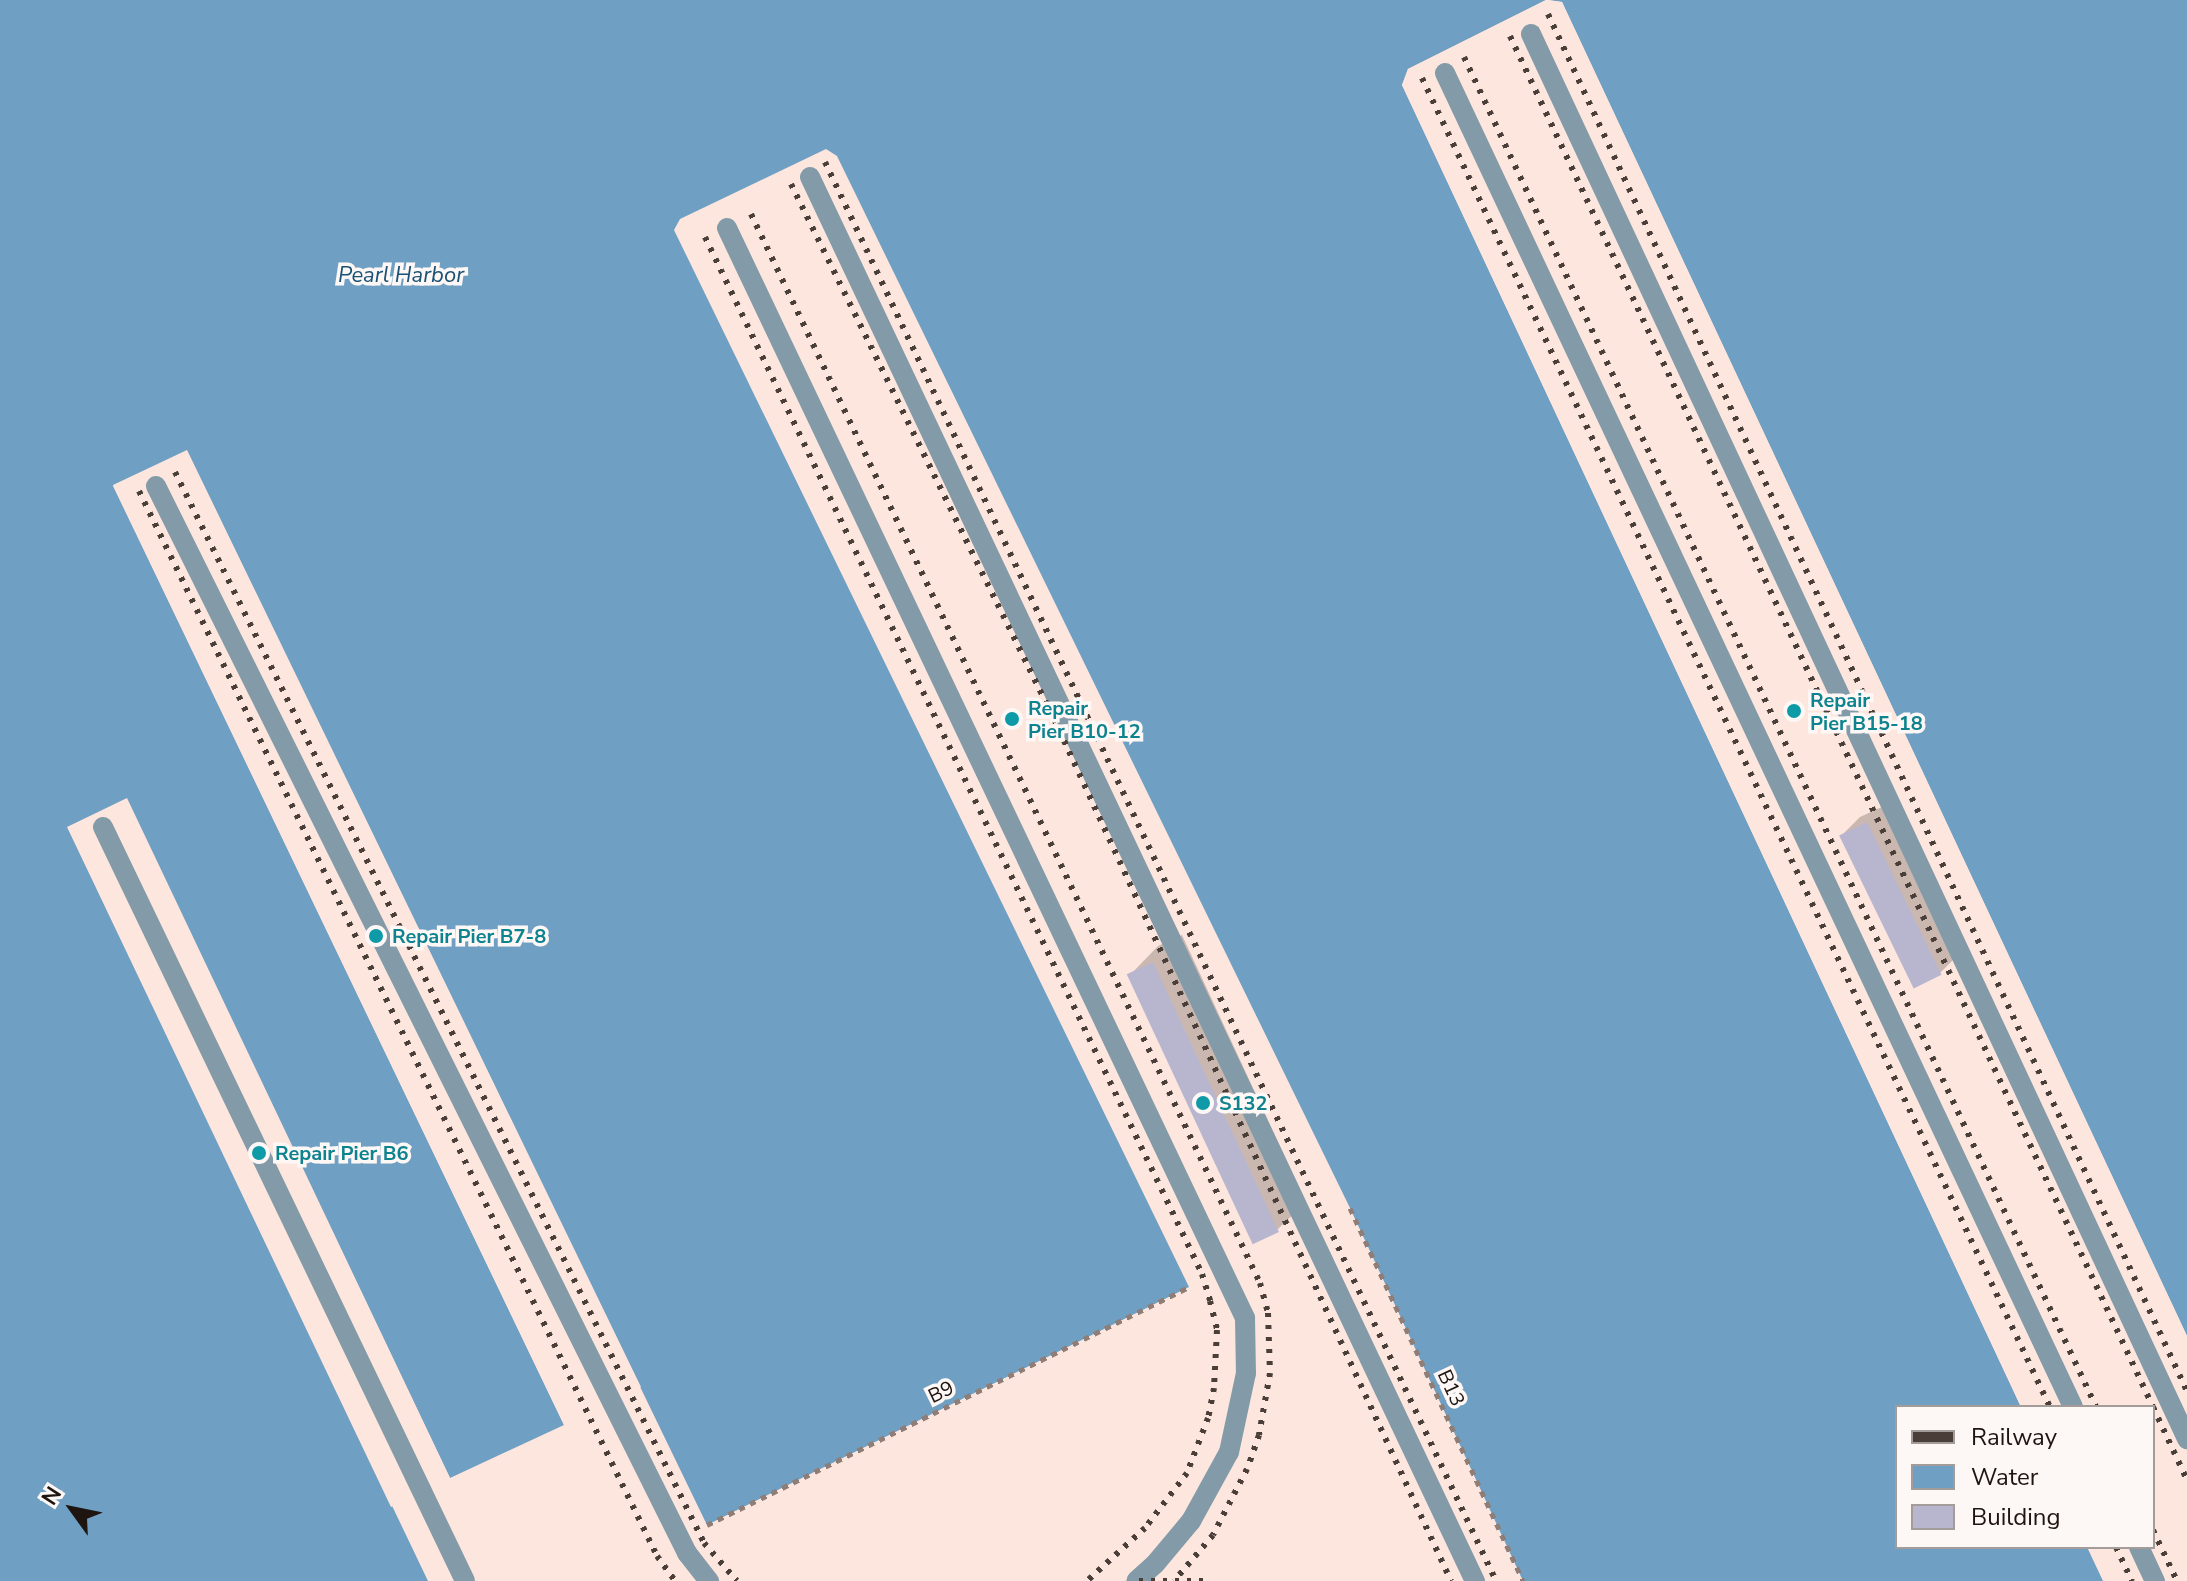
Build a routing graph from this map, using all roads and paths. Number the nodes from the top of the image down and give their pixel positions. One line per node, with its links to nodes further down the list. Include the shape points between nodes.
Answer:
1 (1531, 34): 10 (lane)
2 (1445, 73): 9 (lane)
3 (810, 177): 16 (lane)
4 (727, 228): 15 (lane, via 1245,1318 1246,1373 1229,1452 1191,1521)
5 (156, 486): 14 (lane, via 687,1553)
6 (103, 827): 13 (lane)
7 (1350, 1208): 17 (path, B13)
8 (1189, 1287): 11 (path, B9)
9 (2072, 1405)
10 (2187, 1439)
11 (707, 1525)
12 (2140, 1549): 18 (lane)
13 (465, 1581)
14 (709, 1581)
15 (1136, 1581)
16 (1475, 1581)
17 (1523, 1581)
18 (2155, 1581)

